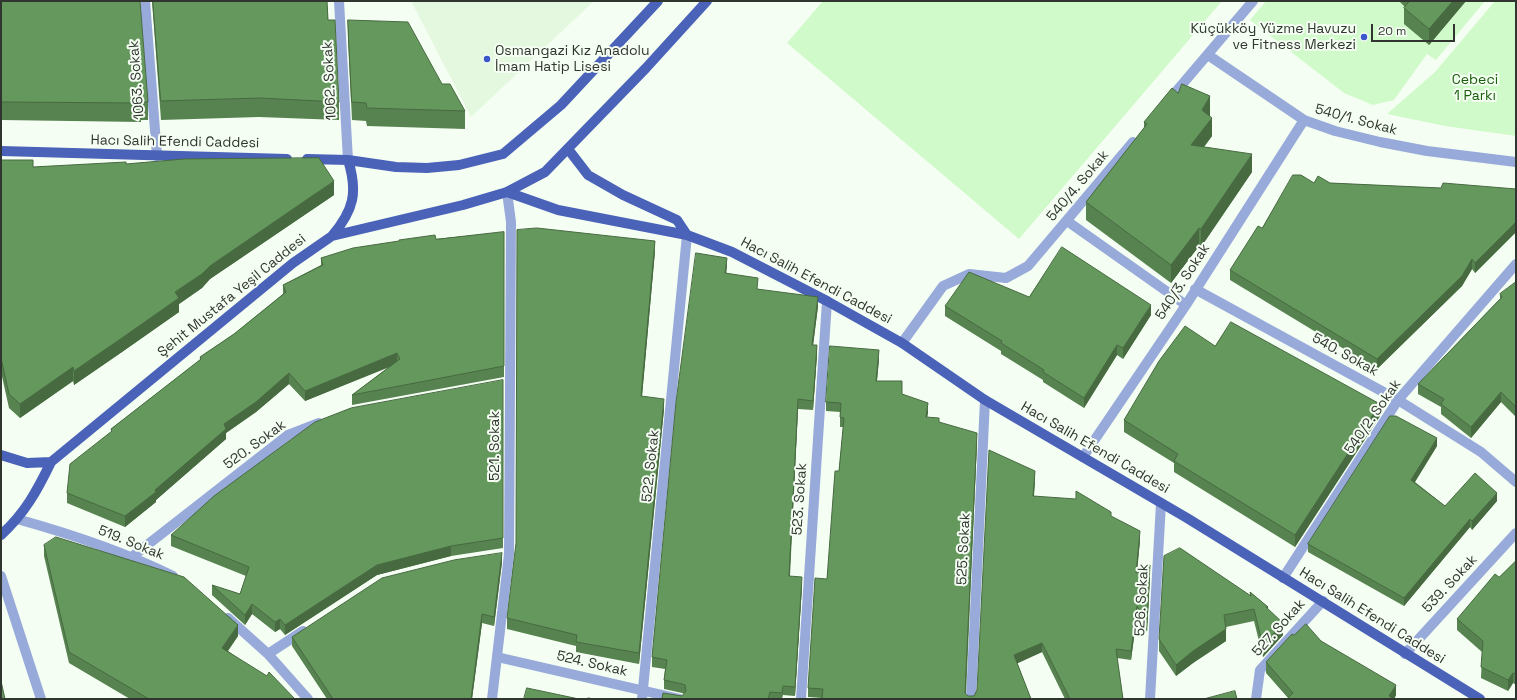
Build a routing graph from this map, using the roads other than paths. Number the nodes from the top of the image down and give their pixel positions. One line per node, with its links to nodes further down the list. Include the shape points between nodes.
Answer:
1 (145, 1): 12 (street, 1063. Sokak)
2 (339, 1): 13 (street, 1062. Sokak)
3 (658, 1): 13 (main road, via 561,105 503,154 459,166 427,168 396,167)
4 (707, 1): 10 (main road, Şehit Mustafa Yeşil Caddesi)
5 (1253, 1): 6 (street)
6 (1208, 55): 7 (street); 8 (street, 540/1. Sokak)
7 (1163, 107)
8 (1304, 120): 14 (street, 540/1. Sokak, via 1380,142 1427,151); 20 (street, 540/3. Sokak)
9 (1139, 136): 16 (street, 540/4. Sokak)
10 (568, 149): 15 (main road, Şehit Mustafa Yeşil Caddesi, via 545,172); 17 (main road, via 588,174 623,195 677,220)
11 (1, 151): 12 (main road, Hacı Salih Efendi Caddesi)
12 (157, 156): 13 (main road, Hacı Salih Efendi Caddesi)
13 (348, 160): 18 (main road, via 353,177 354,198 345,221)
14 (1516, 162)
15 (507, 192): 17 (main road, Hacı Salih Efendi Caddesi, via 558,210); 18 (main road, Şehit Mustafa Yeşil Caddesi); 35 (street, 521. Sokak, via 511,222 506,382)
16 (1067, 221): 22 (street); 23 (street, 540/4. Sokak, via 1028,266 1006,278 969,274 943,286)
17 (687, 235): 21 (main road, Hacı Salih Efendi Caddesi, via 732,252); 47 (street, 522. Sokak)
18 (332, 236): 29 (main road, Şehit Mustafa Yeşil Caddesi, via 293,263)
19 (1516, 264): 25 (street, 540/2. Sokak)
20 (1195, 289): 22 (street, 540/3. Sokak); 25 (street, 540. Sokak)
21 (827, 301): 23 (main road, Hacı Salih Efendi Caddesi); 52 (street, 523. Sokak)
22 (1186, 305): 28 (street, 540/3. Sokak)
23 (902, 343): 24 (main road, Hacı Salih Efendi Caddesi)
24 (985, 400): 28 (main road, Hacı Salih Efendi Caddesi); 53 (street, 525. Sokak)
25 (1398, 400): 30 (street, 540. Sokak, via 1481,452); 39 (street, 540/2. Sokak)
26 (329, 419): 36 (street, 520. Sokak, via 288,435)
27 (1, 455): 29 (main road, via 27,464)
28 (1084, 456): 31 (main road, Hacı Salih Efendi Caddesi)
29 (51, 462): 32 (main road, Şehit Mustafa Yeşil Caddesi, via 37,491)
30 (1516, 482)
31 (1161, 504): 39 (main road, Hacı Salih Efendi Caddesi); 54 (street, 526. Sokak)
32 (17, 519): 34 (main road, Şehit Mustafa Yeşil Caddesi); 36 (street, 519. Sokak)
33 (1516, 533): 45 (street, 539. Sokak)
34 (1, 535)
35 (509, 554): 37 (street); 46 (street, 521. Sokak)
36 (133, 556): 40 (street, 519. Sokak)
37 (495, 556)
38 (1, 576): 48 (street)
39 (1283, 578): 41 (main road, Hacı Salih Efendi Caddesi)
40 (181, 579)
41 (1323, 600): 45 (main road, Hacı Salih Efendi Caddesi); 55 (street, 527. Sokak, via 1260,670)
42 (222, 613): 44 (street)
43 (314, 624): 44 (street)
44 (268, 654): 49 (street)
45 (1405, 654): 56 (main road, Hacı Salih Efendi Caddesi)
46 (498, 657): 47 (street, 524. Sokak); 50 (street, 521. Sokak)
47 (642, 695): 51 (street, 524. Sokak)
48 (41, 699)
49 (308, 699)
50 (492, 699)
51 (680, 699)
52 (801, 699)
53 (971, 699)
54 (1150, 699)
55 (1256, 699)
56 (1480, 699)

